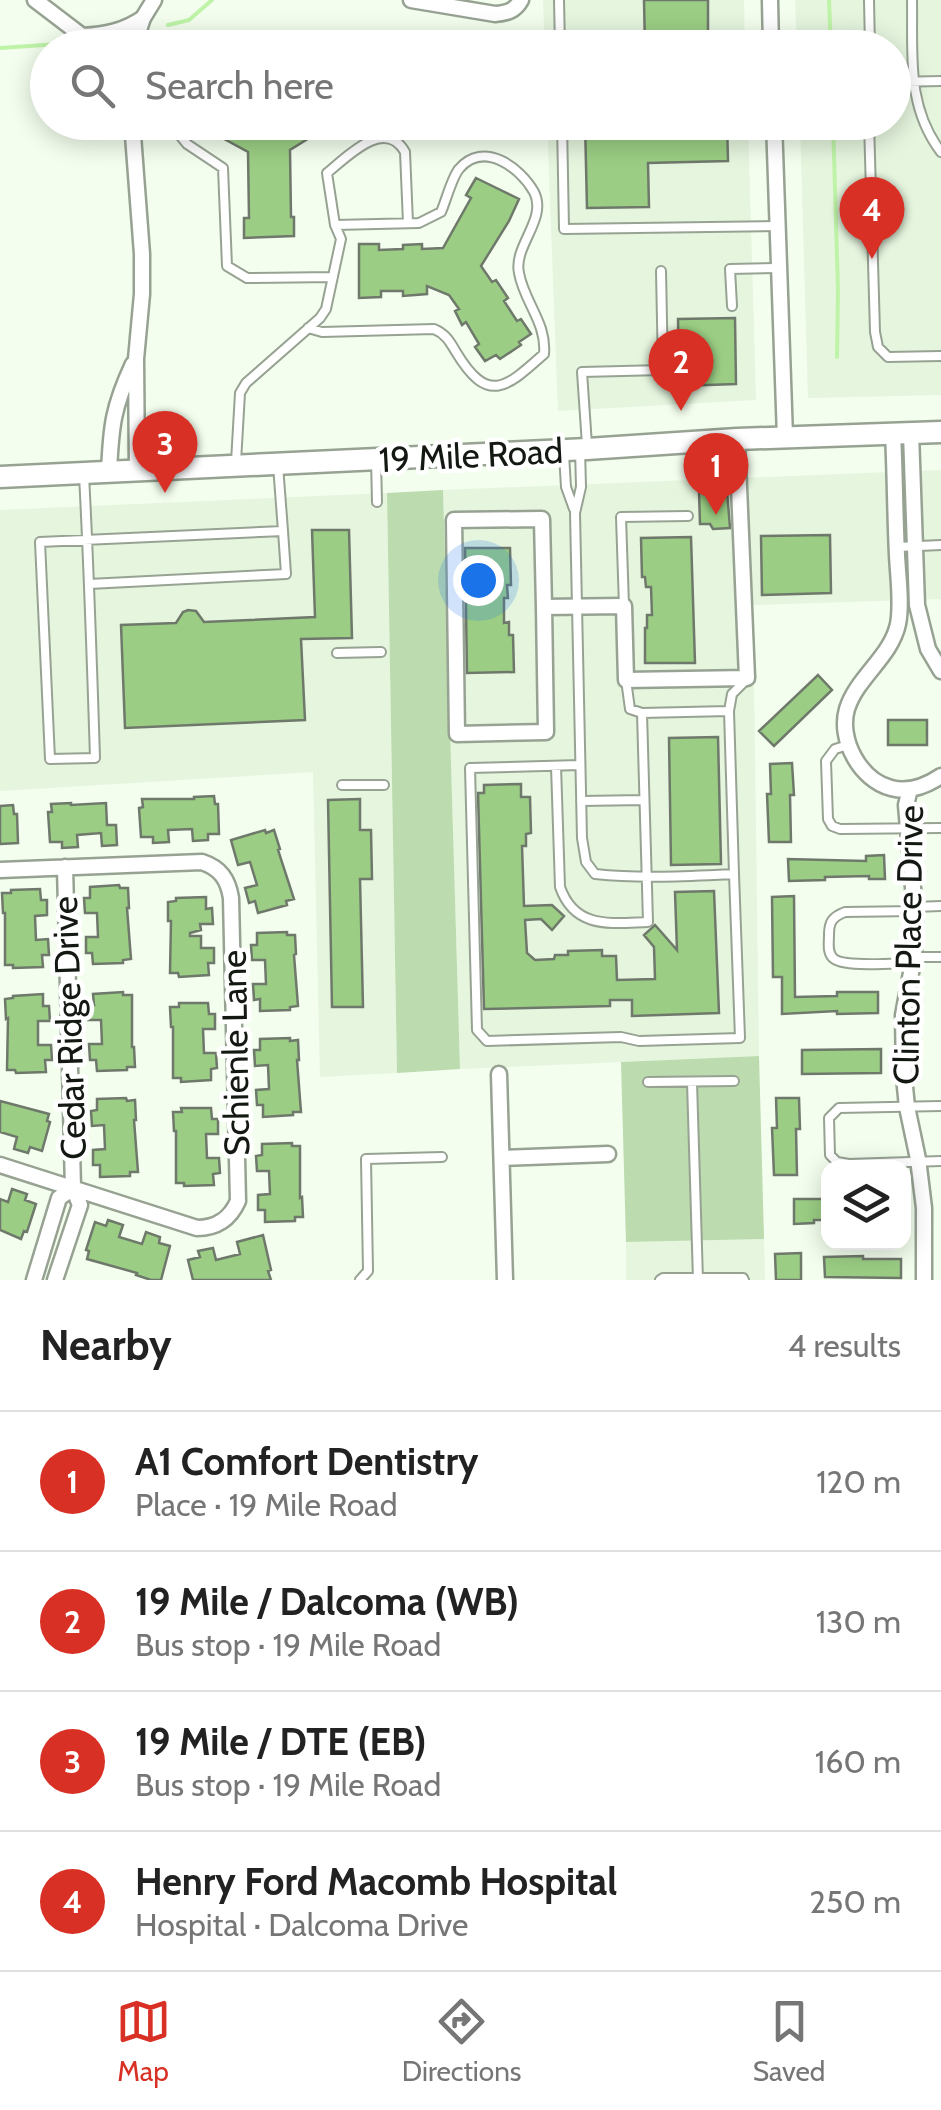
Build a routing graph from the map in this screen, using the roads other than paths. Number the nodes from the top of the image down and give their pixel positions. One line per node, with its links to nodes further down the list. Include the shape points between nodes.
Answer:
1 (35, 0): 10 (street)
2 (154, 0): 9 (street)
3 (412, 0): 4 (street, via 495,14 515,9)
4 (521, 0)
5 (559, 0): 13 (lane)
6 (770, 0): 14 (street)
7 (868, 0): 15 (lane)
8 (912, 0): 17 (lane)
9 (142, 18): 11 (street); 12 (street)
10 (74, 30)
11 (120, 30)
12 (138, 30)
13 (560, 30)
14 (771, 30)
15 (869, 30)
16 (911, 81): 17 (lane)
17 (914, 81): 18 (lane); 26 (lane, via 920,114)
18 (941, 81)
19 (133, 140): 36 (street, via 142,254)
20 (184, 140): 32 (lane, via 222,168 227,266 247,278)
21 (373, 140): 28 (lane, via 326,173)
22 (396, 140): 27 (lane, via 405,152)
23 (562, 140): 29 (lane, via 564,229)
24 (775, 140): 29 (street)
25 (870, 140): 35 (lane, via 878,347 888,356)
26 (941, 152)
27 (408, 223): 28 (lane); 34 (lane, via 442,212 458,170 474,158 492,156 519,174 538,210 518,260 519,275 544,332 544,354 494,387 468,371 443,332 434,329)
28 (335, 224): 32 (lane, via 341,240)
29 (777, 226): 30 (street)
30 (779, 268): 33 (lane, via 730,269); 39 (street)
31 (661, 271): 41 (lane, via 663,370 582,372)
32 (333, 278): 34 (lane, via 326,309)
33 (732, 306)
34 (308, 328): 44 (lane, via 240,392)
35 (941, 356)
36 (136, 359): 45 (street); 46 (street, via 112,417)
37 (941, 432): 38 (street, 19 Mile Road)
38 (902, 433): 39 (street, 19 Mile Road); 55 (street); 56 (street)
39 (786, 437): 40 (street, 19 Mile Road)
40 (738, 439): 41 (street, 19 Mile Road); 64 (street)
41 (577, 449): 42 (street, 19 Mile Road); 50 (lane, via 581,487); 50 (lane, via 566,487)
42 (376, 460): 43 (street, 19 Mile Road); 49 (lane)
43 (278, 465): 44 (street, 19 Mile Road); 52 (lane)
44 (235, 467): 45 (street, 19 Mile Road)
45 (137, 471): 46 (street, 19 Mile Road)
46 (109, 472): 47 (street, 19 Mile Road)
47 (84, 473): 48 (street, 19 Mile Road); 53 (lane)
48 (0, 477)
49 (378, 502)
50 (575, 513): 58 (lane)
51 (688, 516): 59 (lane, via 621,518)
52 (283, 530): 53 (lane); 57 (lane, via 286,574)
53 (87, 539): 57 (lane); 57 (lane, via 40,542 50,759 95,758)
54 (941, 545): 56 (lane)
55 (897, 546): 56 (lane); 68 (street, via 898,624 847,710)
56 (915, 546): 63 (street, via 920,620)
57 (89, 584)
58 (577, 606): 59 (street); 60 (street); 69 (lane)
59 (624, 606): 65 (street)
60 (544, 607): 60 (street, via 546,732 457,734 454,520 542,520)
61 (381, 652): 62 (lane)
62 (337, 653)
63 (941, 671)
64 (747, 678): 65 (street); 66 (lane, via 732,694)
65 (626, 680): 67 (lane, via 630,709)
66 (729, 710): 67 (lane); 81 (lane)
67 (642, 712): 75 (lane)
68 (848, 745): 74 (street, Clinton Place Drive, via 874,779); 77 (lane, via 826,762 832,826)
69 (580, 765): 70 (lane); 76 (lane)
70 (556, 766): 81 (lane, via 470,768 477,1030 488,1041 740,1038); 82 (lane, via 560,887 568,904 602,923 648,922)
71 (941, 776): 74 (street, Clinton Place Drive)
72 (384, 784): 73 (lane)
73 (342, 785)
74 (910, 789): 77 (street, Clinton Place Drive)
75 (644, 800): 76 (lane); 82 (lane)
76 (581, 802): 82 (lane, via 586,862 596,874)
77 (908, 828): 78 (lane); 84 (street, Clinton Place Drive)
78 (941, 828)
79 (65, 867): 80 (street); 99 (street, Cedar Ridge Drive); 99 (street, Schienle Lane, via 202,862 220,872 232,898 239,1194 233,1212 215,1226 190,1226)
80 (0, 870)
81 (734, 874): 82 (lane)
82 (647, 876)
83 (941, 906): 84 (lane)
84 (914, 909): 86 (street, Clinton Place Drive); 86 (lane, via 845,912 829,926 830,952 842,962)
85 (941, 957): 86 (lane)
86 (913, 960): 92 (street, Clinton Place Drive, via 902,1024)
87 (499, 1074): 95 (street)
88 (734, 1080): 90 (lane)
89 (648, 1082): 90 (lane)
90 (692, 1082): 100 (lane)
91 (941, 1106): 92 (lane)
92 (907, 1107): 97 (street, Clinton Place Drive); 97 (lane, via 834,1110 830,1156 849,1164)
93 (608, 1154): 95 (street)
94 (442, 1157): 103 (lane, via 366,1159 368,1271)
95 (502, 1158): 104 (street)
96 (941, 1161): 97 (lane)
97 (918, 1163): 107 (street, Clinton Place Drive)
98 (0, 1165): 99 (street)
99 (74, 1188): 101 (street, Cedar Ridge Drive, via 59,1198); 102 (street, Cedar Ridge Drive, via 80,1205)
100 (698, 1279): 105 (lane); 106 (lane)
101 (34, 1280)
102 (55, 1280)
103 (360, 1280)
104 (505, 1280)
105 (660, 1280)
106 (744, 1280)
107 (924, 1280)

